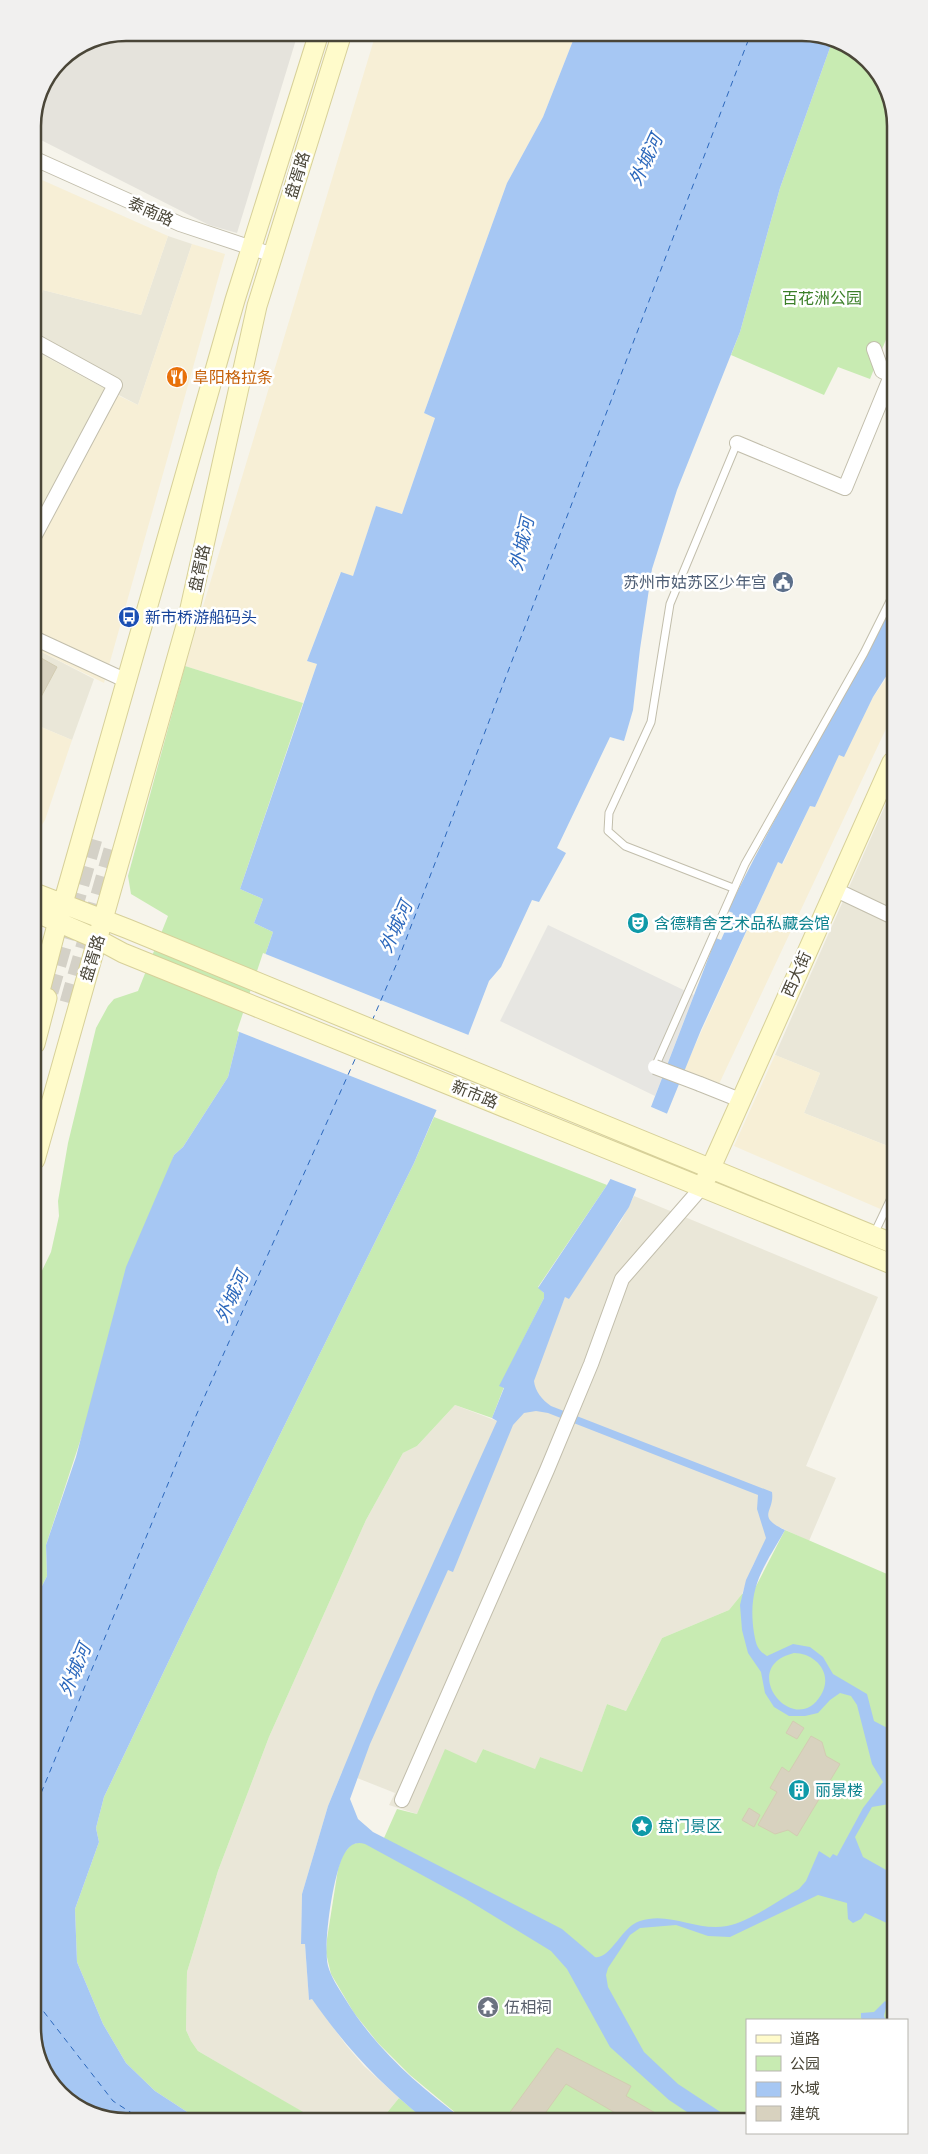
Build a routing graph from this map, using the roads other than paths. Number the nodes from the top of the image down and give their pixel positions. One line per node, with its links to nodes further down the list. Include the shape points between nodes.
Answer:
1 (317, 41): 4 (main road, 盘胥路)
2 (339, 41): 5 (main road, 盘胥路)
3 (41, 162): 4 (street, 泰南路, via 180,224)
4 (252, 246): 5 (street, 泰南路); 11 (main road, 盘胥路)
5 (272, 255): 13 (main road, 盘胥路, via 257,306)
6 (41, 344): 12 (street, via 115,385)
7 (874, 349): 8 (street, via 882,371)
8 (887, 373)
9 (887, 385): 10 (street, via 845,488)
10 (737, 443): 20 (lane, via 670,604 651,722 609,813 608,831 625,846)
11 (175, 515): 16 (main road, 盘胥路); 18 (main road, via 153,627)
12 (41, 524)
13 (208, 524): 19 (main road); 26 (main road, 盘胥路, via 187,622)
14 (887, 607): 20 (lane)
15 (41, 641): 16 (street)
16 (127, 681): 24 (main road, 盘胥路)
17 (887, 773): 21 (main road, 西大街)
18 (94, 835)
19 (115, 843)
20 (733, 888): 32 (lane)
21 (834, 889): 25 (street); 34 (main road, 西大街)
22 (41, 898): 24 (main road)
23 (41, 912): 24 (main road)
24 (60, 912): 26 (main road, 新市路); 27 (main road, 新市路); 28 (main road, 盘胥路)
25 (887, 914)
26 (104, 920): 27 (main road, 盘胥路); 36 (main road, 新市路, via 663,1149)
27 (97, 939): 35 (main road, 盘胥路); 36 (main road, 新市路, via 123,953 653,1166)
28 (41, 986)
29 (49, 992): 31 (main road)
30 (68, 1003): 33 (main road)
31 (41, 1022)
32 (656, 1067): 34 (street, bridge)
33 (41, 1099)
34 (740, 1100): 36 (main road, 西大街)
35 (41, 1139)
36 (706, 1178): 38 (main road, 新市路); 40 (main road, 新市路); 41 (street, via 622,1279 567,1422)
37 (887, 1206): 38 (lane)
38 (872, 1236): 39 (main road, 新市路)
39 (887, 1241)
40 (887, 1261)
41 (402, 1800)

